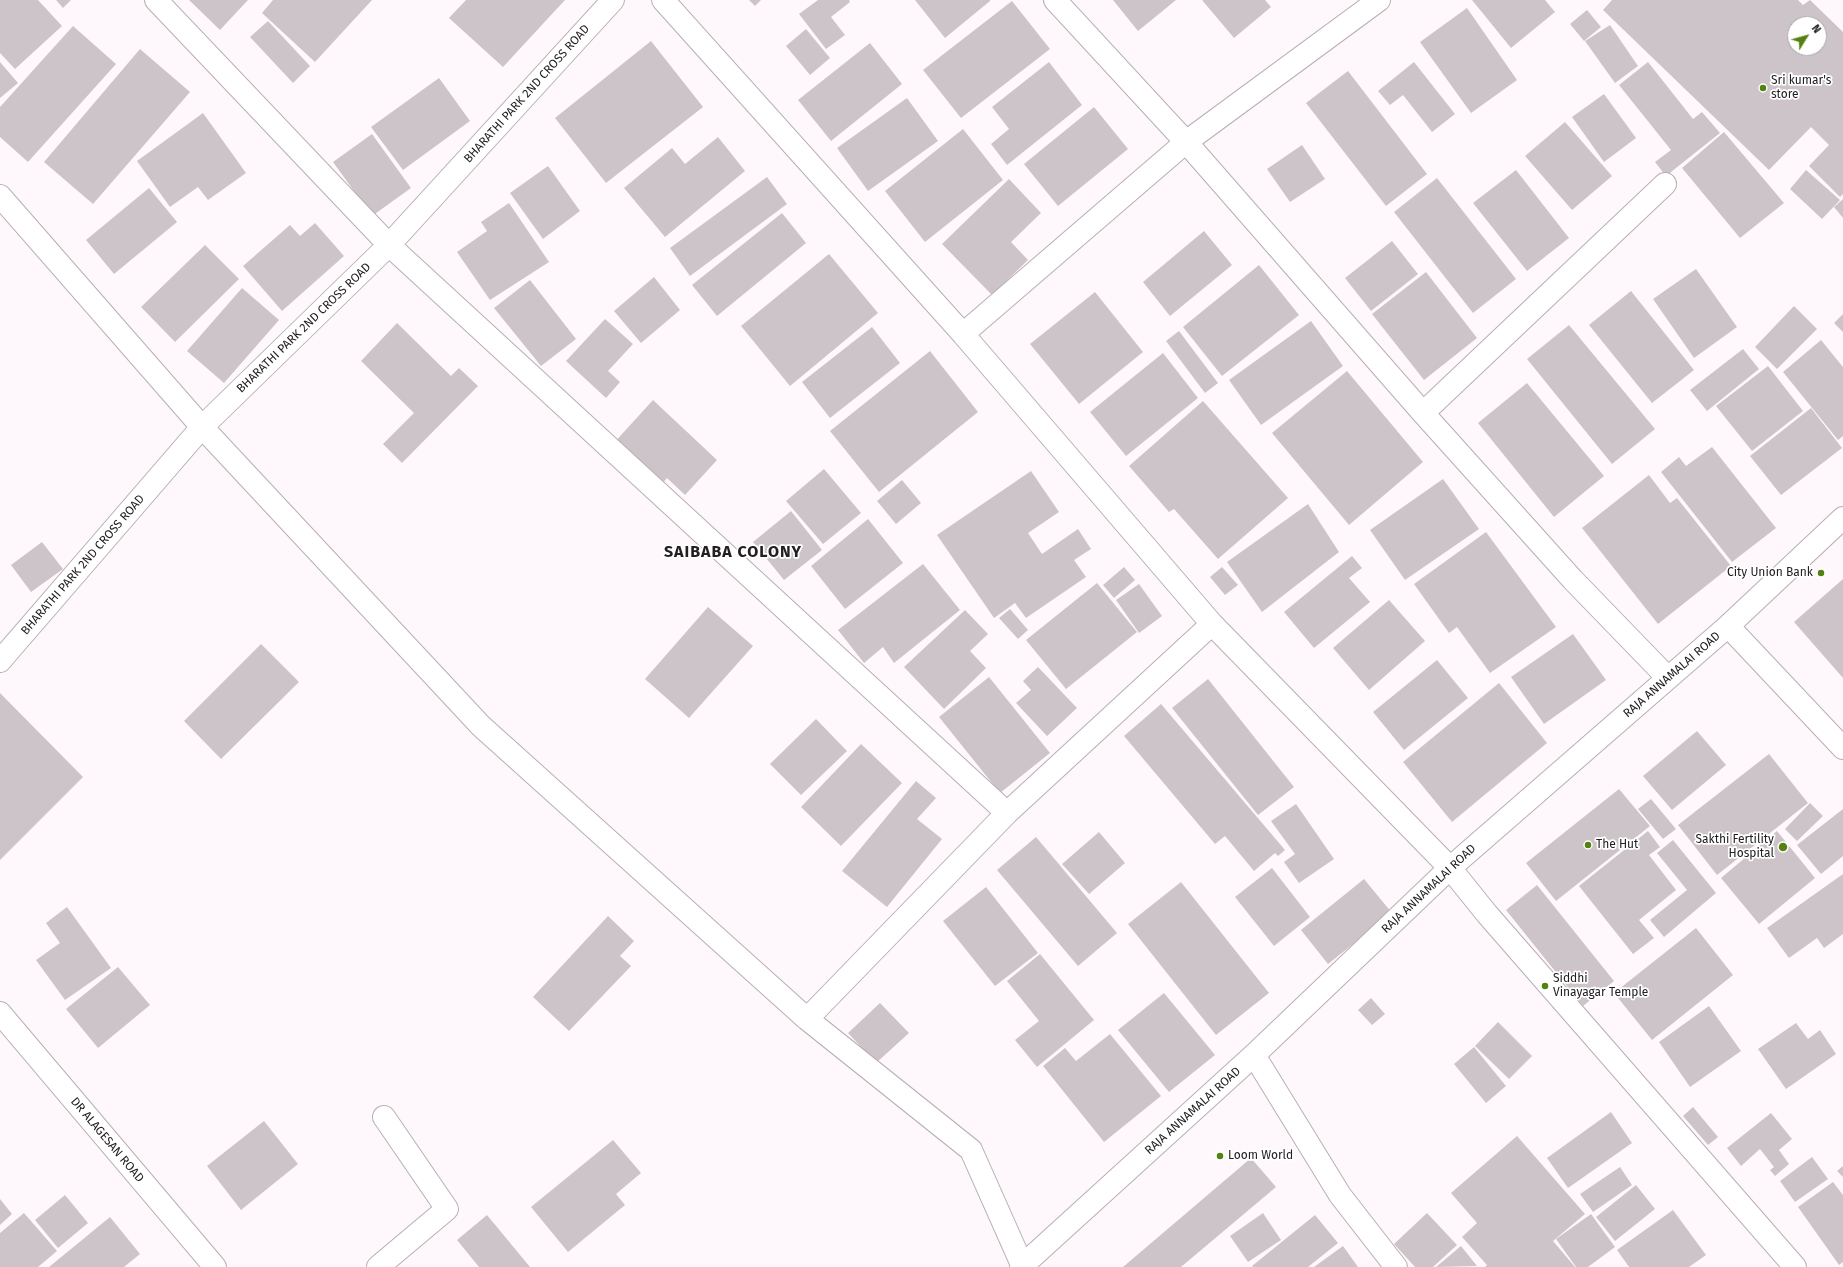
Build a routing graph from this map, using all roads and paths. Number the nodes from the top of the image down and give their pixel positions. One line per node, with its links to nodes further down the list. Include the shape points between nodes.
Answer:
1 (156, 0): 9 (street)
2 (613, 0): 9 (street, BHARATHI PARK 2ND CROSS ROAD)
3 (663, 0): 10 (street)
4 (1055, 0): 6 (street)
5 (1379, 0): 6 (street)
6 (1186, 142): 10 (street); 11 (street)
7 (1665, 184): 11 (street)
8 (0, 196): 12 (street)
9 (389, 245): 12 (street, BHARATHI PARK 2ND CROSS ROAD); 19 (street)
10 (963, 334): 14 (street)
11 (1423, 413): 17 (street, via 1573,580)
12 (202, 427): 16 (street, BHARATHI PARK 2ND CROSS ROAD); 22 (street, via 481,726)
13 (1843, 518): 15 (street, RAJA ANNAMALAI ROAD)
14 (1212, 624): 19 (street); 20 (street)
15 (1728, 626): 17 (street, RAJA ANNAMALAI ROAD); 18 (street)
16 (0, 661)
17 (1668, 678): 20 (street, RAJA ANNAMALAI ROAD)
18 (1843, 748)
19 (1007, 814): 22 (street)
20 (1450, 868): 23 (street, RAJA ANNAMALAI ROAD); 29 (street, via 1487,914)
21 (0, 1012): 25 (street, DR ALAGESAN ROAD)
22 (807, 1018): 27 (street, via 971,1150)
23 (1254, 1055): 27 (street, RAJA ANNAMALAI ROAD); 28 (street, via 1340,1195)
24 (384, 1117): 26 (street, via 447,1209)
25 (210, 1266)
26 (378, 1267)
27 (1022, 1267)
28 (1396, 1267)
29 (1794, 1267)

